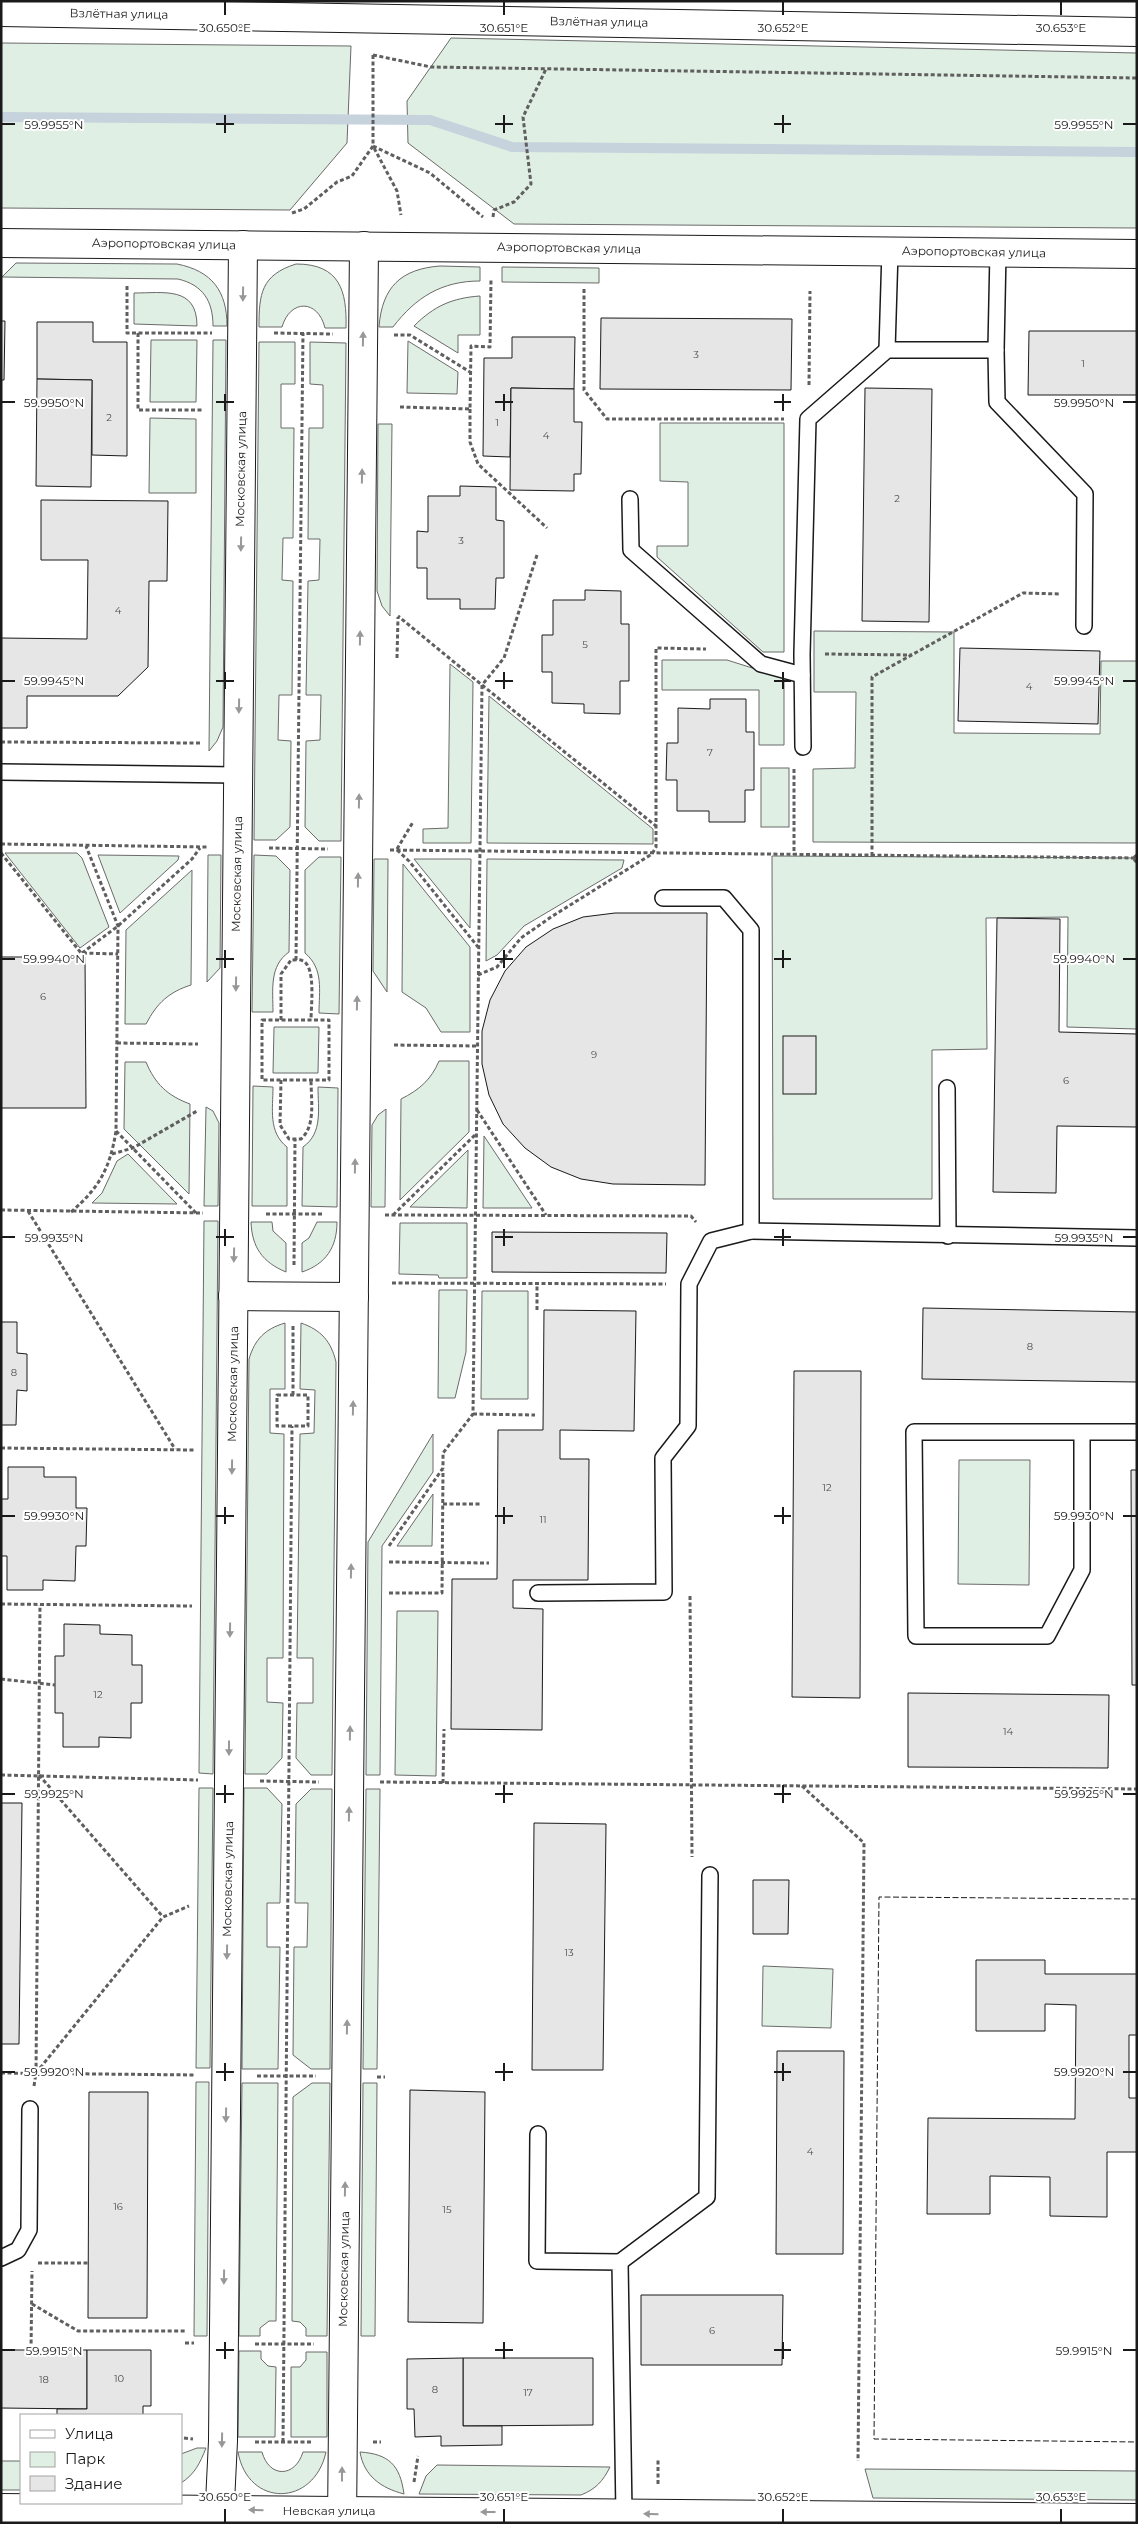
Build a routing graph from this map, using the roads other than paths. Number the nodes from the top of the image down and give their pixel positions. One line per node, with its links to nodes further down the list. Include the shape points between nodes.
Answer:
1 (364, 9): 2 (street, Взлётная улица); 3 (street, Взлётная улица)
2 (1, 12)
3 (1137, 32)
4 (1, 243): 5 (street, Аэропортовская улица)
5 (250, 245): 6 (street, Аэропортовская улица); 17 (street, Московская улица, one-way to 17)
6 (364, 246): 7 (street, Аэропортовская улица); 24 (street, Московская улица, one-way to 6)
7 (890, 251): 8 (street, Аэропортовская улица); 10 (lane)
8 (998, 252): 9 (street, Аэропортовская улица); 11 (lane)
9 (1137, 254)
10 (887, 350): 11 (lane); 14 (lane, via 808,419)
11 (996, 350): 13 (lane, via 997,402 1085,494)
12 (630, 499): 14 (lane, via 631,550 762,664)
13 (1084, 626)
14 (802, 675): 15 (lane)
15 (803, 748)
16 (1, 772): 17 (lane)
17 (238, 775): 23 (street, Московская улица, one-way to 23)
18 (663, 898): 20 (lane, via 724,898 751,930)
19 (947, 1088): 21 (lane)
20 (751, 1231): 21 (lane); 27 (lane, via 711,1241 689,1284 688,1426 663,1458 664,1592)
21 (948, 1236): 22 (lane)
22 (1137, 1238)
23 (234, 1296): 24 (street); 35 (street, Московская улица, one-way to 35, via 223,2440)
24 (354, 1297): 36 (street, Московская улица, one-way to 24)
25 (1082, 1432): 25 (lane, via 914,1432 916,1636 1047,1636 1082,1570); 26 (lane)
26 (1137, 1432)
27 (538, 1593)
28 (710, 1874): 32 (lane, via 707,2197)
29 (30, 2109): 31 (lane, via 29,2230 18,2250)
30 (538, 2134): 32 (lane, via 537,2261)
31 (1, 2258)
32 (620, 2262): 34 (lane)
33 (1, 2508): 35 (street, Невская улица)
34 (624, 2514): 36 (street, Невская улица, one-way to 36); 37 (street, Невская улица, one-way to 34)
35 (219, 2516): 36 (street, Невская улица, one-way to 35)
36 (342, 2517)
37 (1137, 2518)

